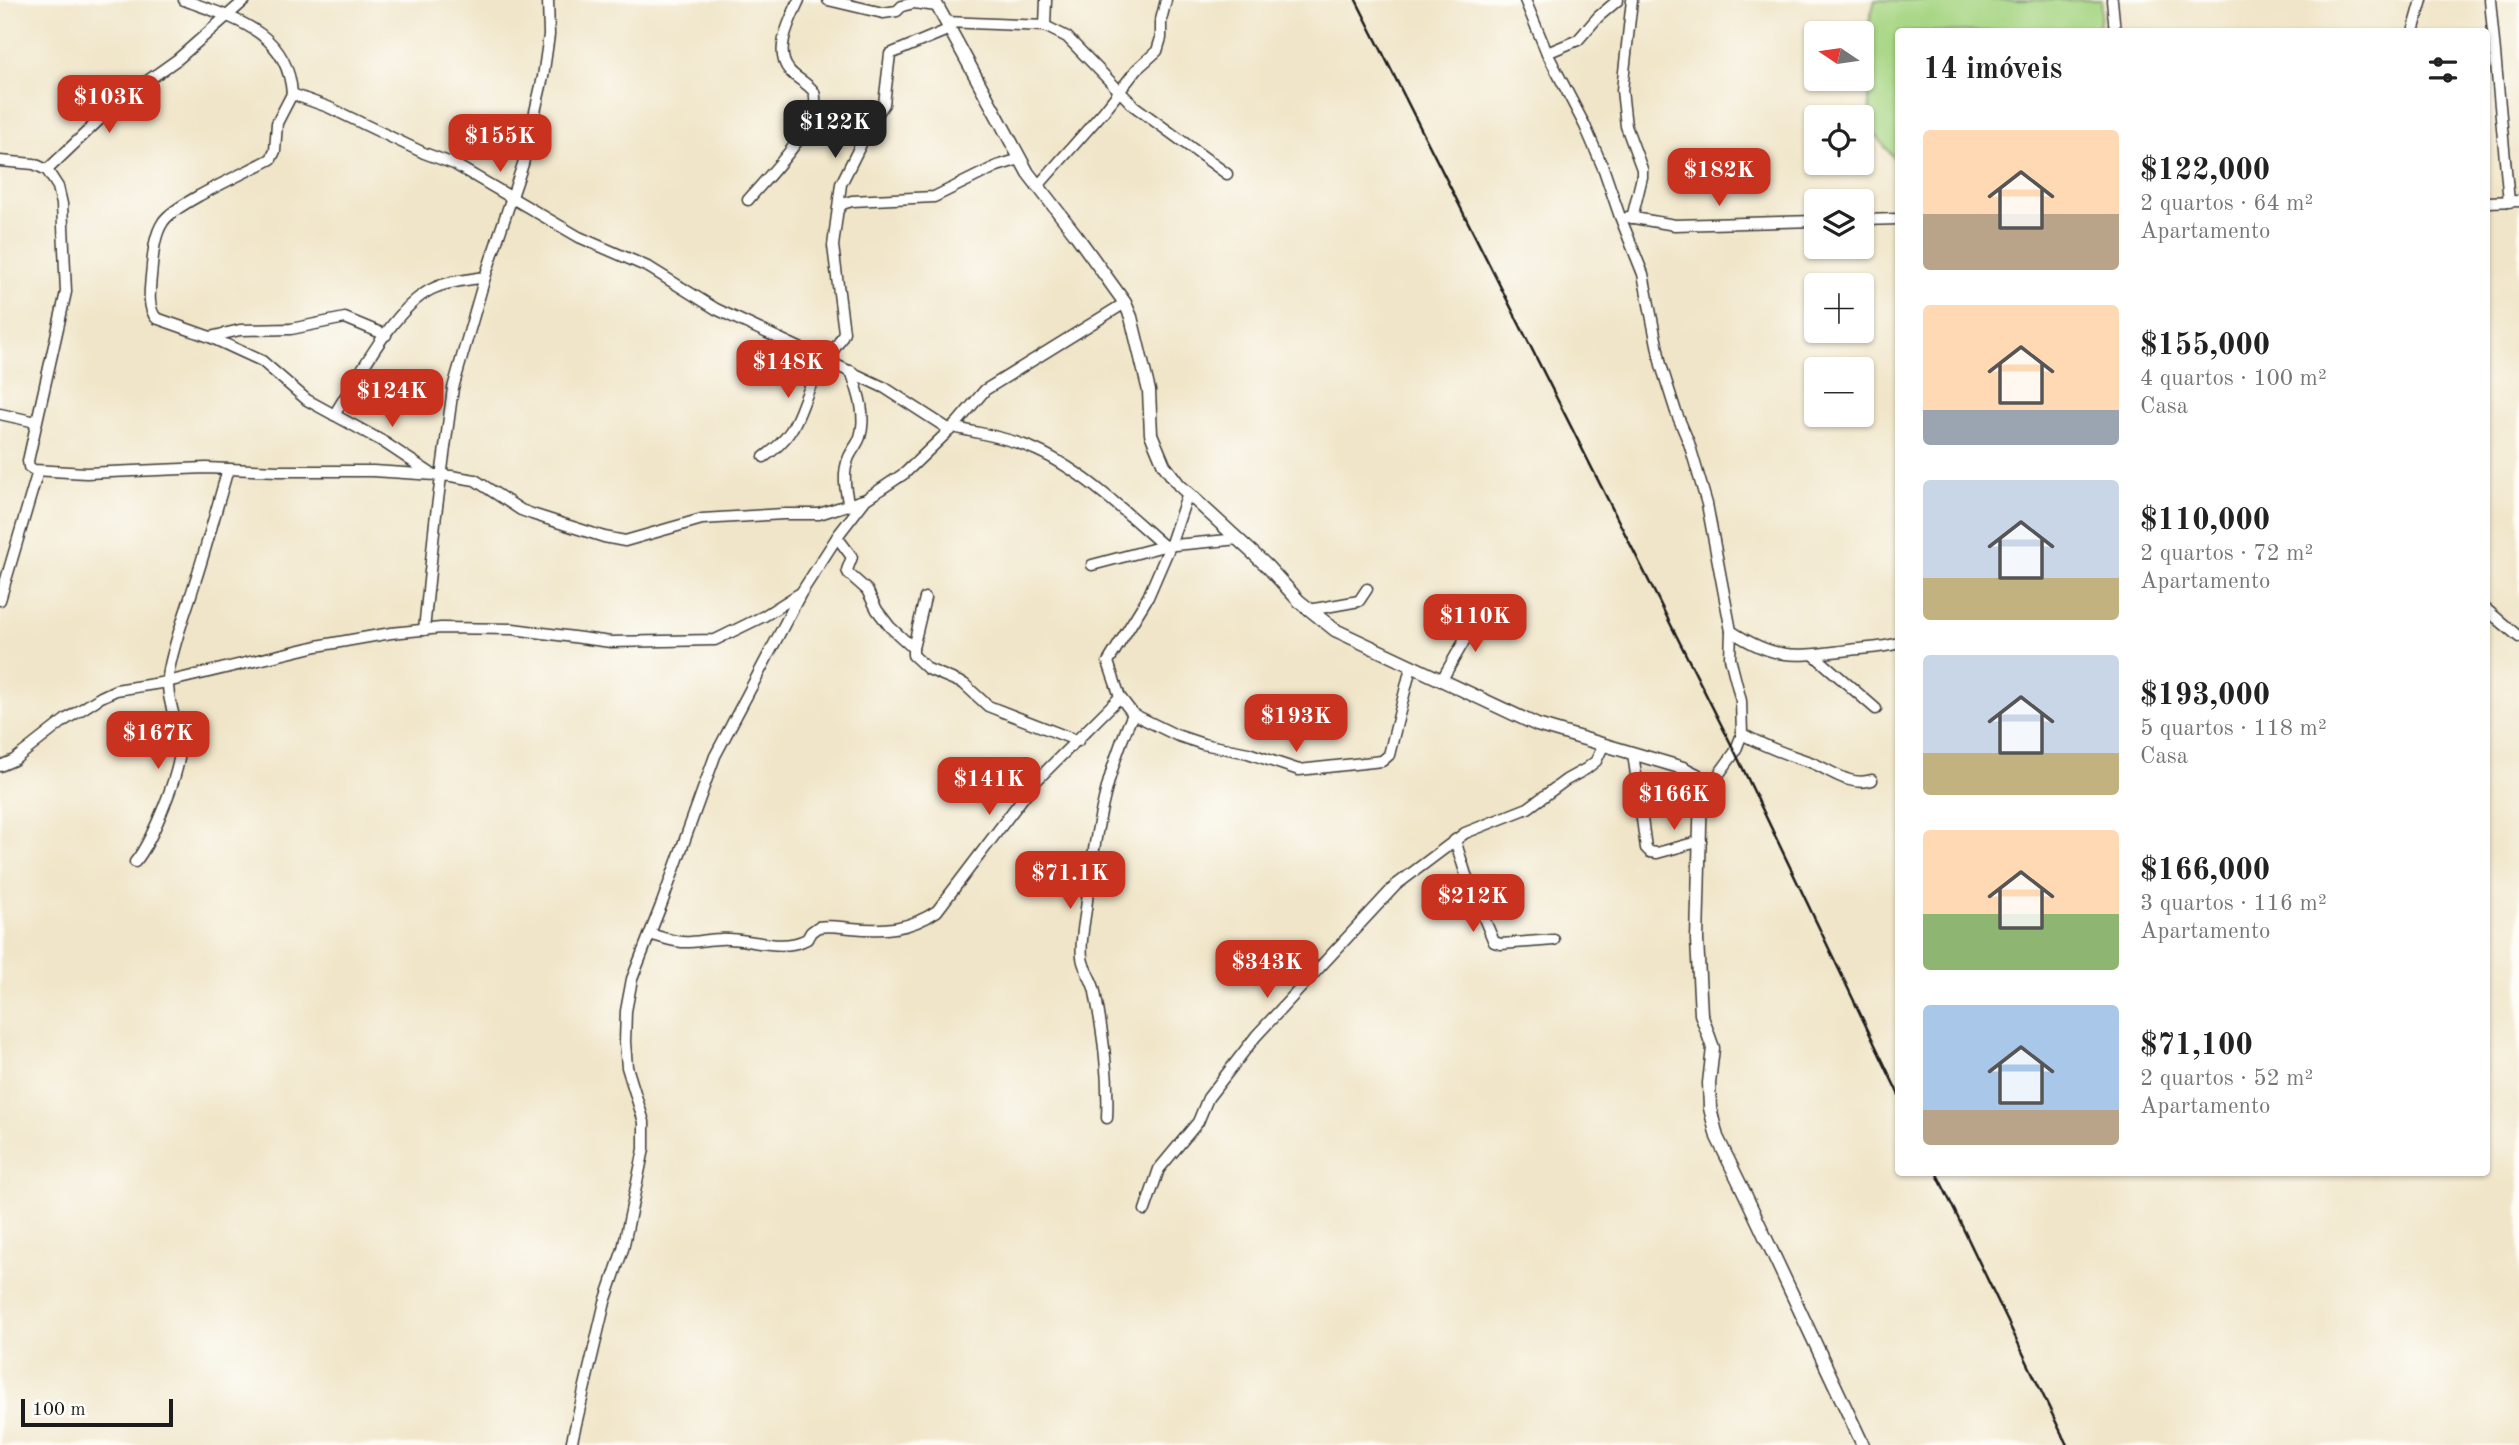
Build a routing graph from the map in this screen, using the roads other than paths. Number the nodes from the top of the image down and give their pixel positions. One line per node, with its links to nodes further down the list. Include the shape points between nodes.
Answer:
1 (184, 0): 16 (street)
2 (245, 0): 16 (street)
3 (548, 0): 29 (street, via 543,76)
4 (799, 0): 30 (street, via 786,36 784,59 789,71 814,92 815,107 802,134)
5 (828, 0): 14 (street, via 883,13 897,11)
6 (1046, 0): 18 (street)
7 (1166, 0): 22 (street, via 1157,51)
8 (1525, 0): 21 (street)
9 (1618, 0): 21 (street, via 1578,40)
10 (1632, 0): 35 (street, via 1622,90 1626,126 1642,177)
11 (2112, 0): 19 (street)
12 (2422, 0): 20 (street)
13 (2490, 0): 32 (street)
14 (904, 3): 15 (street)
15 (936, 3): 17 (street)
16 (228, 15): 23 (street, via 251,26 275,50 286,64); 26 (street, via 120,101)
17 (948, 26): 18 (street); 24 (street); 33 (street, via 890,54 884,104 843,177)
18 (1045, 26): 22 (street, via 1076,44)
19 (2115, 28)
20 (2414, 28)
21 (1547, 52): 34 (street, via 1585,125)
22 (1119, 90): 27 (street); 28 (street)
23 (292, 94): 29 (street, via 454,164); 42 (street, via 277,123 271,159 167,217 158,233 150,286 152,313)
24 (1020, 159): 28 (street); 33 (street, via 934,197 852,201)
25 (0, 161): 26 (street)
26 (47, 170): 47 (street, via 62,204 66,292)
27 (1227, 174)
28 (1037, 187): 40 (street)
29 (512, 199): 39 (street); 43 (street, via 602,249 650,268 716,309)
30 (748, 200)
31 (2490, 202): 32 (street)
32 (2514, 202)
33 (839, 209): 43 (street, via 832,246 844,332)
34 (1619, 215): 35 (street); 68 (street, via 1643,274 1661,365 1707,504)
35 (1632, 218): 38 (street, via 1675,225)
36 (1895, 219): 37 (street)
37 (1874, 220)
38 (1804, 221)
39 (485, 277): 41 (street, via 431,289 407,308); 52 (street, via 453,388)
40 (1125, 303): 48 (street, via 985,390); 53 (street, via 1149,391 1151,434 1171,476)
41 (386, 335): 42 (street, via 345,318); 46 (street)
42 (209, 337): 46 (street, via 262,361 307,400)
43 (826, 360): 44 (street); 49 (street, via 794,428)
44 (851, 371): 48 (street); 55 (street, via 862,405 862,422 845,468)
45 (0, 414): 47 (street)
46 (334, 415): 52 (street)
47 (36, 422): 51 (street, via 28,461 29,467)
48 (952, 429): 54 (street, via 905,472); 58 (street, via 1040,452 1093,486)
49 (764, 457)
50 (228, 469): 51 (street); 52 (street); 75 (street, via 178,630)
51 (38, 471): 63 (street)
52 (437, 475): 55 (street, via 475,480 521,510 625,541 702,519 819,514); 67 (street)
53 (1188, 493): 57 (street); 58 (street)
54 (866, 499): 55 (street); 56 (street)
55 (849, 506)
56 (837, 537): 61 (street); 71 (street, via 852,557 849,574)
57 (1239, 538): 58 (street); 64 (street)
58 (1167, 546): 59 (street); 76 (street, via 1148,597 1109,657 1108,668)
59 (1092, 565)
60 (1367, 589): 64 (street, via 1359,600)
61 (801, 593): 67 (street, via 715,640 611,642 513,629); 89 (street, via 716,756)
62 (925, 598): 71 (street)
63 (0, 600)
64 (1309, 610): 73 (street, via 1335,630)
65 (1481, 612): 74 (street)
66 (2490, 613): 69 (street)
67 (424, 630): 75 (street, via 317,646)
68 (1731, 631): 72 (street, via 1773,653); 79 (street, via 1730,658 1741,701)
69 (2519, 637)
70 (1895, 644): 72 (street)
71 (913, 648): 80 (street, via 913,655 928,669 964,684 988,706)
72 (1814, 655): 77 (street)
73 (1411, 667): 74 (street); 78 (street, via 1389,755 1382,761 1299,771 1176,735)
74 (1441, 681): 81 (street, via 1537,725)
75 (167, 682): 83 (street, via 116,690 101,697); 88 (street, via 180,754 159,818)
76 (1120, 697): 78 (street); 80 (street)
77 (1877, 709)
78 (1133, 714): 91 (street, via 1110,774 1083,933 1082,957 1095,989 1108,1071)
79 (1742, 734): 84 (street, via 1836,776); 85 (street, via 1735,752)
80 (1077, 740): 89 (street, via 1035,782 937,911 912,925 870,929 827,925 802,942 763,944 721,939 679,942)
81 (1604, 744): 82 (street); 86 (street, via 1596,761 1528,808)
82 (1633, 753): 85 (street, via 1693,771 1700,780); 87 (street, via 1646,848 1657,853)
83 (0, 766)
84 (1872, 780)
85 (1702, 797): 87 (street)
86 (1455, 840): 90 (street, via 1494,942); 92 (street, via 1396,885 1256,1036 1208,1098 1198,1122 1159,1169)
87 (1701, 841): 94 (street, via 1697,940 1701,1014 1713,1048 1709,1097 1717,1137)
88 (135, 862)
89 (650, 934): 93 (street, via 632,979 625,1021 627,1067 644,1122 644,1149 623,1250 605,1302)
90 (1554, 940)
91 (1107, 1118)
92 (1145, 1210)
93 (571, 1445)
94 (1863, 1445)

